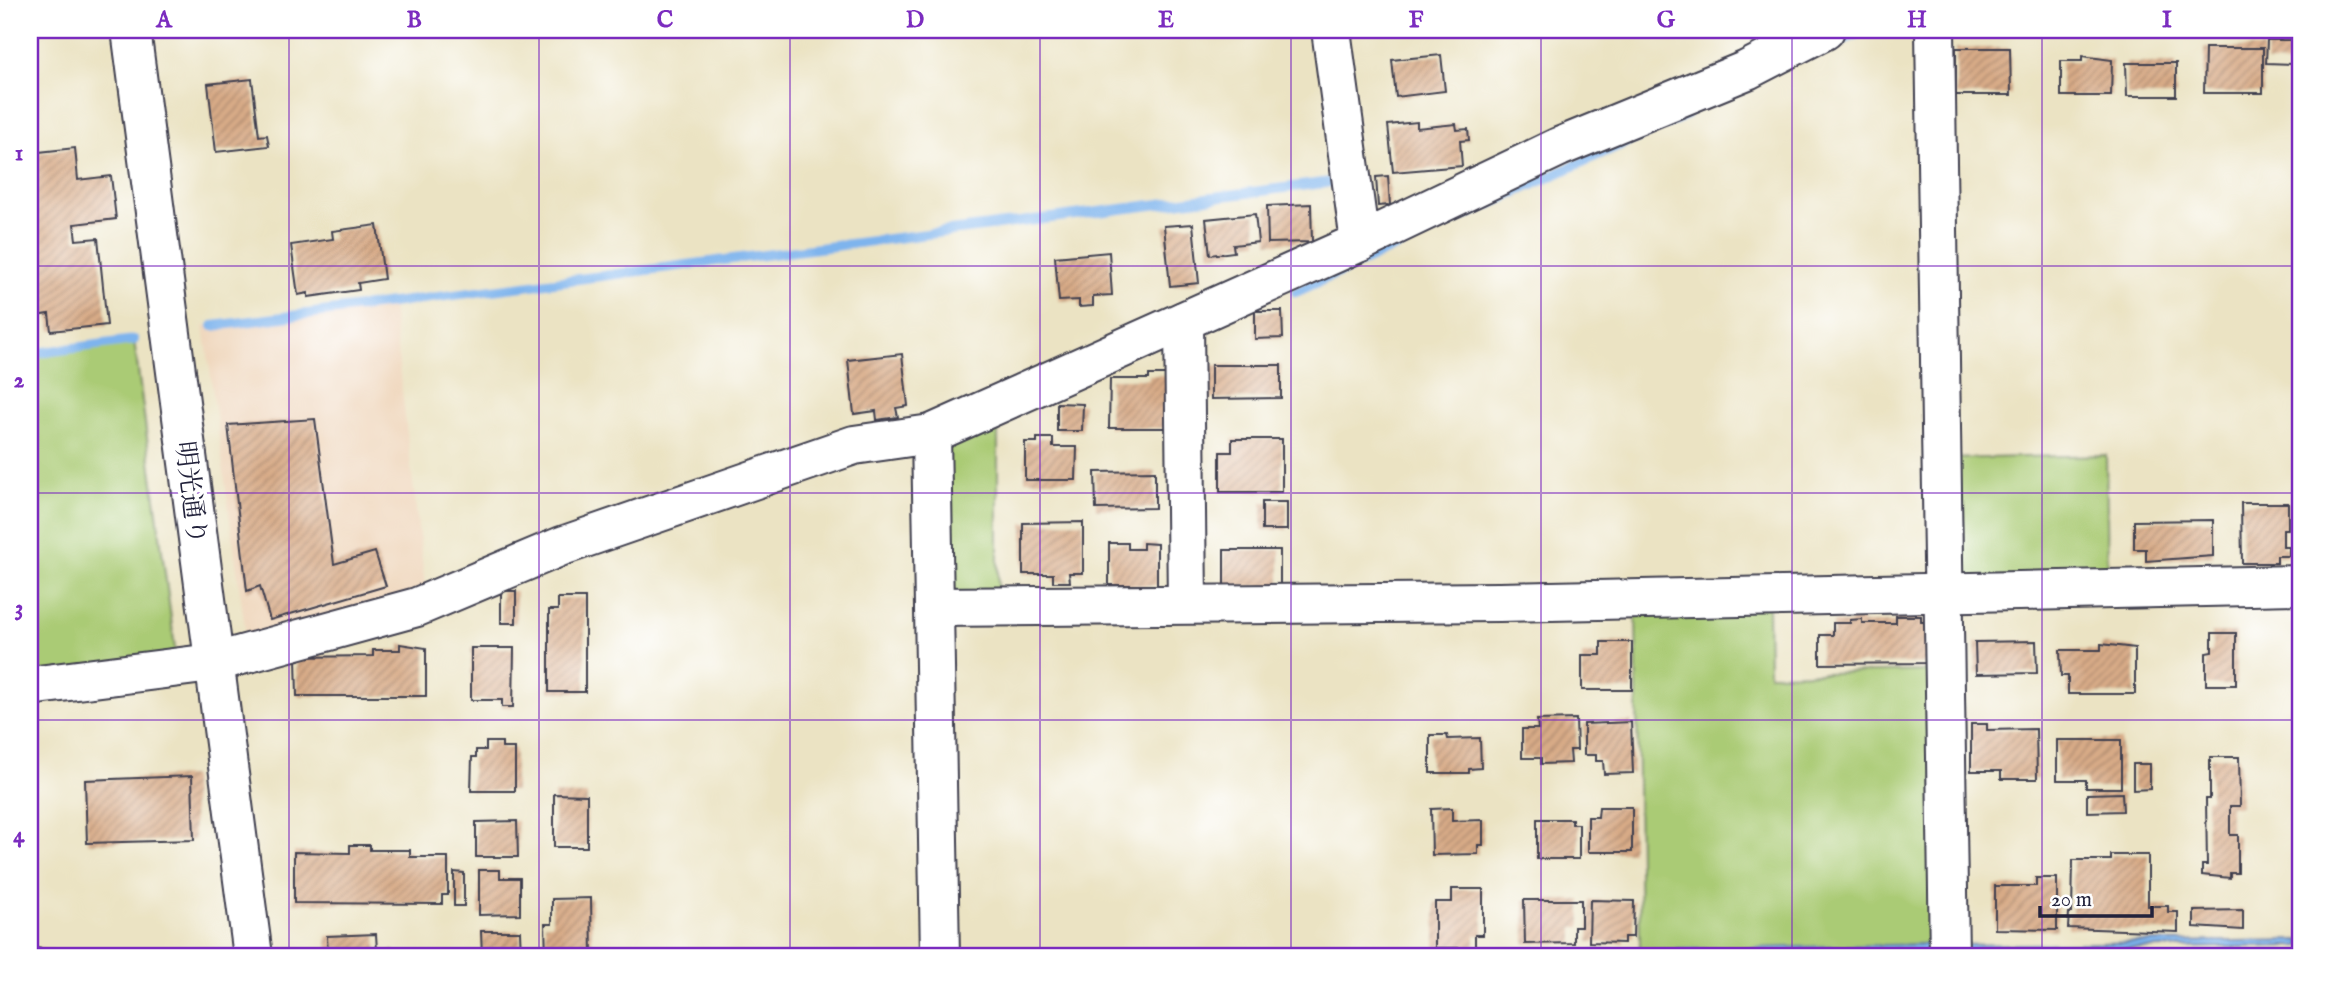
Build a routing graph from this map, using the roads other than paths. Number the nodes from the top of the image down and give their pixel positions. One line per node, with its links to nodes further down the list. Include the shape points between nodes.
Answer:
1 (131, 30): 12 (street, 明光通り)
2 (1331, 30): 5 (street)
3 (1825, 30): 5 (street, via 1747,70 1559,147)
4 (1935, 30): 9 (street)
5 (1360, 242): 6 (street)
6 (1184, 321): 7 (street); 10 (street)
7 (931, 434): 11 (street); 12 (street, via 855,445 562,546 417,607)
8 (2301, 585): 9 (street)
9 (1942, 590): 10 (street, via 1499,602); 16 (street)
10 (1187, 604): 11 (street)
11 (934, 607): 15 (street)
12 (212, 663): 13 (street); 14 (street, 明光通り)
13 (30, 686)
14 (253, 956)
15 (940, 956)
16 (1949, 956)

